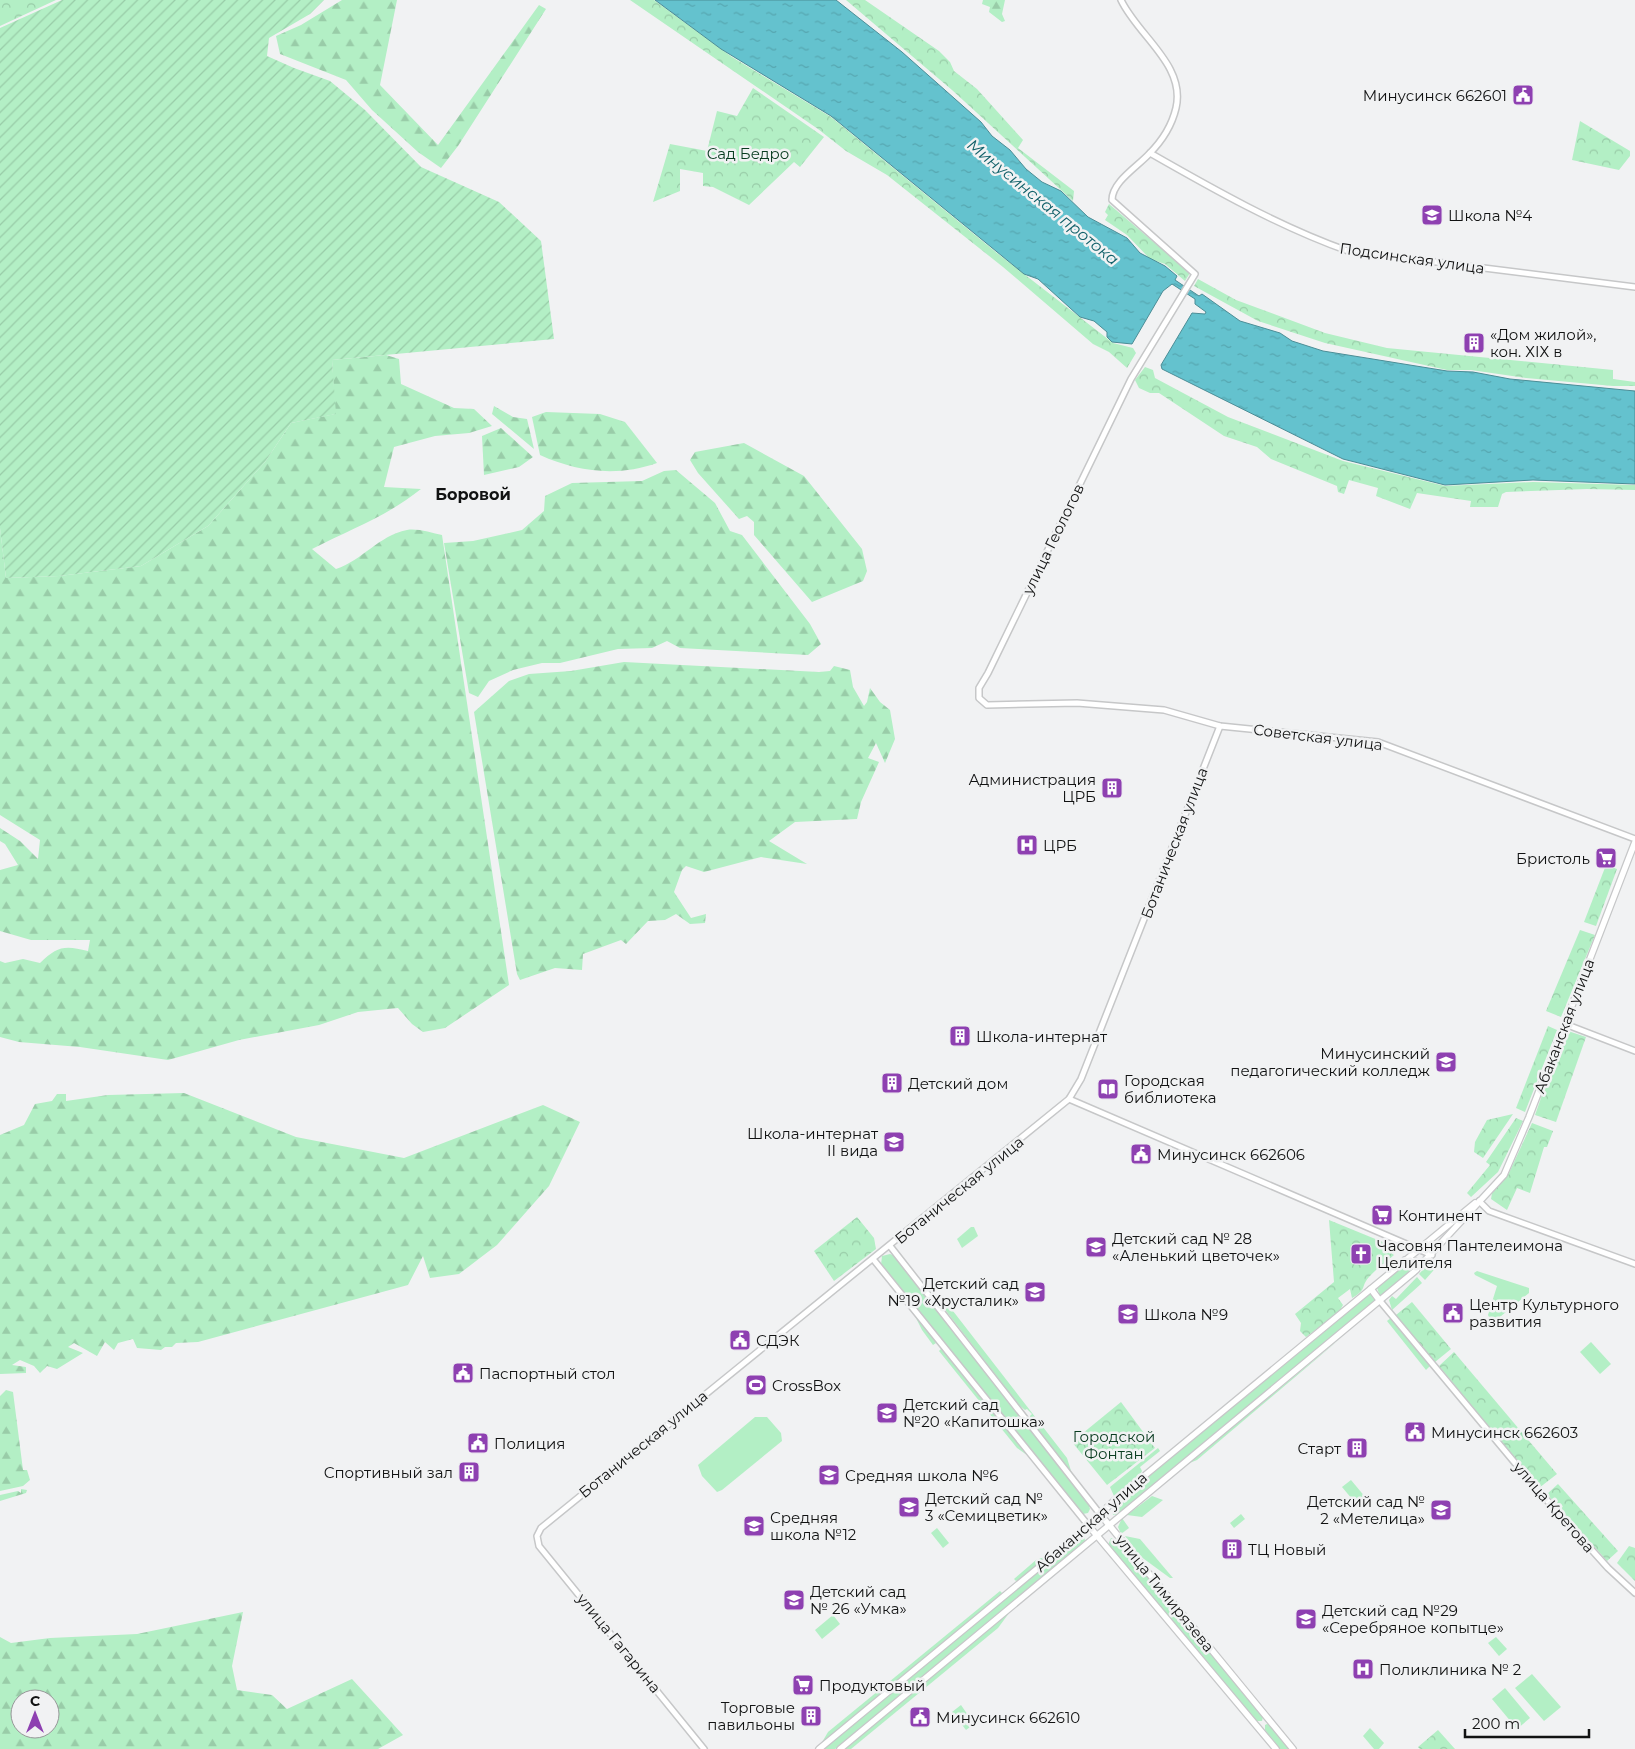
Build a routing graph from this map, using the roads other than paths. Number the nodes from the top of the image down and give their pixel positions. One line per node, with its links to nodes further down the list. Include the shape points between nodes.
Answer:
1 (1120, 0): 2 (street, via 1174,73 1178,88 1176,108 1169,127)
2 (1150, 153): 3 (street, Подсинская улица, via 1324,243 1348,251); 4 (street, улица Геологов, via 1114,189 1112,200 1195,274 1106,427 1057,535 979,688 979,698)
3 (1635, 287)
4 (987, 705): 5 (street, Советская улица, via 1077,703 1164,710)
5 (1220, 726): 6 (street, Советская улица, via 1391,745); 9 (street, Ботаническая улица, via 1081,1079)
6 (1635, 841): 7 (main road, Абаканская улица)
7 (1565, 1024): 8 (street); 10 (main road, Абаканская улица, via 1510,1166)
8 (1635, 1051)
9 (1069, 1099): 11 (street, Ботаническая улица); 12 (street)
10 (1479, 1201): 12 (main road, Абаканская улица); 13 (main road, Абаканская улица); 16 (street, via 1489,1211)
11 (890, 1246): 14 (street, Ботаническая улица); 20 (street, улица Тимирязева)
12 (1418, 1249): 13 (street); 15 (main road, Абаканская улица)
13 (1432, 1255): 17 (main road, Абаканская улица)
14 (873, 1259): 21 (street, улица Тимирязева); 23 (street, Ботаническая улица, via 642,1444 541,1528)
15 (1405, 1260): 17 (main road, via 1415,1261); 18 (main road, Абаканская улица)
16 (1635, 1264)
17 (1416, 1270): 19 (main road, Абаканская улица)
18 (1371, 1288): 19 (main road); 20 (main road, Абаканская улица)
19 (1380, 1301): 22 (main road, Абаканская улица); 25 (street, улица Кретова, via 1535,1487)
20 (1100, 1514): 21 (main road, Абаканская улица); 22 (main road, улица Тимирязева)
21 (1088, 1525): 24 (main road, улица Тимирязева); 29 (main road, Абаканская улица)
22 (1109, 1525): 24 (main road, Абаканская улица); 26 (main road, улица Тимирязева)
23 (537, 1536): 28 (street, улица Гагарина, via 539,1546)
24 (1097, 1536): 27 (main road, улица Тимирязева); 30 (main road, Абаканская улица)
25 (1635, 1593)
26 (1268, 1719): 27 (main road); 32 (main road, улица Тимирязева)
27 (1258, 1728): 31 (main road, улица Тимирязева)
28 (704, 1749)
29 (819, 1749)
30 (840, 1749)
31 (1276, 1749)
32 (1293, 1749)

